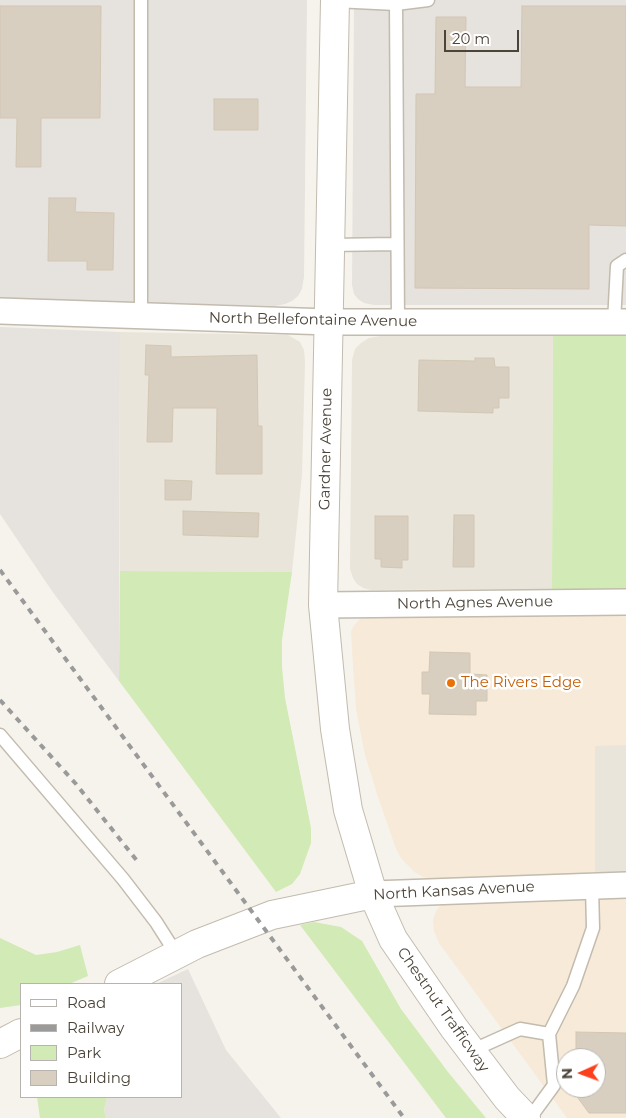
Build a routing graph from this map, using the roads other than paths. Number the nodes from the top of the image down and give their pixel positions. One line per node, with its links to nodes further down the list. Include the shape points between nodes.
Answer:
1 (141, 0): 9 (lane)
2 (428, 0): 4 (lane)
3 (335, 1): 4 (lane); 6 (street, Gardner Avenue)
4 (396, 4): 5 (lane)
5 (397, 244): 6 (lane); 11 (lane)
6 (330, 245): 10 (street, Gardner Avenue)
7 (626, 260): 12 (lane, via 617,266)
8 (0, 311): 9 (street, North Bellefontaine Avenue)
9 (141, 317): 10 (street, North Bellefontaine Avenue)
10 (329, 322): 11 (street, North Bellefontaine Avenue); 14 (street, Gardner Avenue)
11 (398, 322): 12 (street, North Bellefontaine Avenue)
12 (620, 322)
13 (626, 602): 14 (street, North Agnes Avenue)
14 (323, 605): 18 (street, Gardner Avenue, via 335,729 348,810)
15 (0, 735): 19 (lane, via 123,878)
16 (626, 885): 17 (street, North Kansas Avenue)
17 (592, 886): 18 (street, North Kansas Avenue); 22 (lane, via 593,928 573,986)
18 (373, 894): 19 (street, North Kansas Avenue, via 272,915); 24 (street, Chestnut Trafficway, via 393,939)
19 (177, 955): 20 (street, North Kansas Avenue)
20 (120, 983)
21 (20, 1034): 23 (street)
22 (549, 1034): 24 (lane, via 520,1029); 26 (lane, via 554,1085)
23 (0, 1044)
24 (472, 1051): 25 (street, Chestnut Trafficway)
25 (526, 1118)
26 (530, 1118)

